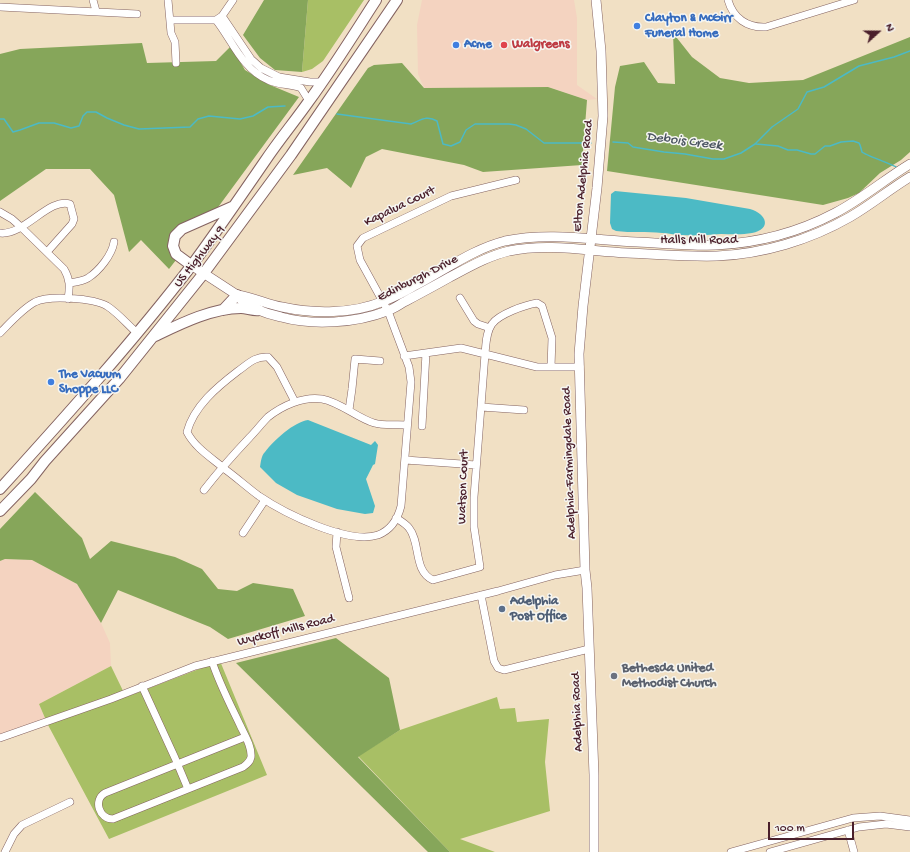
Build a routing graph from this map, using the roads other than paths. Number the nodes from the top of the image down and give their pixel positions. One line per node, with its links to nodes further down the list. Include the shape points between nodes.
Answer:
1 (93, 0): 10 (street)
2 (168, 0): 13 (street)
3 (233, 0): 12 (street)
4 (376, 0): 16 (highway, US Highway 9)
5 (397, 0): 30 (highway, US Highway 9, via 291,155)
6 (596, 0): 25 (main road, Elton Adelphia Road, via 603,116)
7 (728, 0): 8 (street, via 732,12 741,21 759,27)
8 (854, 0)
9 (0, 7): 10 (street)
10 (96, 11): 11 (street)
11 (137, 14)
12 (219, 18): 13 (street); 14 (street)
13 (170, 20): 15 (street)
14 (242, 53): 16 (street, via 272,74); 17 (street, via 249,67 260,76 302,89)
15 (176, 63)
16 (322, 82): 17 (highway, US Highway 9)
17 (309, 101): 21 (highway, US Highway 9)
18 (909, 165): 25 (main road, Halls Mill Road, via 851,204 824,218 798,229 763,238 731,244 703,245)
19 (908, 178): 27 (main road, Halls Mill Road, via 849,218 811,235 771,248 709,256)
20 (516, 180): 35 (street, Kapalua Court, via 451,196 363,238 357,246 360,260)
21 (236, 205): 29 (highway, US Highway 9); 29 (highway, via 182,229 175,236 173,246 176,254)
22 (0, 212): 23 (street)
23 (21, 227): 24 (street, via 10,232); 28 (street); 28 (street, via 57,204 70,204 74,219 72,224)
24 (0, 232)
25 (591, 240): 27 (main road, Elton Adelphia Road); 35 (main road, Edinburgh Drive, via 533,238 491,246)
26 (114, 242): 31 (street, via 108,258 92,274)
27 (590, 251): 38 (main road, Edinburgh Drive, via 541,247 508,252 481,261); 45 (main road, Elton Adelphia Road)
28 (47, 252): 31 (street, via 65,270)
29 (191, 265): 30 (main road, Edinburgh Drive); 41 (highway, US Highway 9)
30 (204, 273): 32 (main road, Edinburgh Drive); 42 (highway, US Highway 9)
31 (70, 283): 34 (street)
32 (237, 295): 35 (main road, Edinburgh Drive, via 284,308 309,311 350,310); 36 (highway); 37 (main road, Edinburgh Drive, via 242,302)
33 (460, 298): 39 (street, via 474,322)
34 (68, 299): 40 (street, via 54,297 36,301); 41 (street, via 97,302 107,306)
35 (383, 301): 38 (street, Kapalua Court)
36 (223, 310): 37 (highway); 42 (highway, via 178,325)
37 (259, 310): 38 (main road, Edinburgh Drive, via 284,318 310,322 352,320)
38 (388, 311): 46 (street, Kapalua Court)
39 (490, 328): 44 (street, Watson Court); 48 (street, via 492,323 503,315 532,304 542,306 552,338)
40 (1, 330)
41 (137, 333): 59 (highway, US Highway 9)
42 (152, 338): 62 (highway, US Highway 9, via 119,379)
43 (426, 353): 44 (street, via 461,348); 46 (street); 55 (street)
44 (484, 354): 48 (street, via 537,367); 51 (street, Watson Court)
45 (579, 354): 49 (main road, Adelphia-Farmingdale Road)
46 (404, 356): 54 (street, Kapalua Court, via 411,382)
47 (380, 361): 52 (street, via 355,359)
48 (551, 367): 49 (street)
49 (580, 367): 66 (main road, Adelphia-Farmingdale Road)
50 (294, 402): 52 (street, via 322,399); 58 (street, via 268,417); 58 (street, via 277,367 268,357 260,356 216,388 197,411 187,432 192,441)
51 (481, 407): 53 (street); 57 (street, Watson Court)
52 (349, 410): 54 (street, via 376,424)
53 (524, 410)
54 (407, 425): 56 (street, Kapalua Court)
55 (422, 426)
56 (405, 460): 57 (street); 63 (street, Kapalua Court, via 401,506)
57 (476, 465): 63 (street, Watson Court, via 474,527 480,567 433,580 427,577 413,534 409,527)
58 (222, 467): 60 (street); 61 (street)
59 (0, 489)
60 (204, 490)
61 (265, 500): 64 (street, via 286,513); 65 (street)
62 (0, 511)
63 (396, 518): 64 (street, via 389,529 377,535 354,537)
64 (337, 532): 68 (street, via 336,548)
65 (243, 533)
66 (585, 570): 67 (street, Wyckoff Mills Road, via 555,575); 69 (main road, Adelphia Road)
67 (481, 595): 69 (street, via 494,661 498,668 504,670); 70 (street, Wyckoff Mills Road)
68 (349, 598)
69 (589, 649): 81 (main road, Adelphia Road)
70 (212, 661): 71 (street, Wyckoff Mills Road, via 183,669); 72 (street)
71 (142, 686): 73 (street, Wyckoff Mills Road); 74 (street)
72 (245, 737): 74 (street); 75 (street, via 251,756 246,765)
73 (0, 738)
74 (178, 764): 75 (street); 75 (street, via 106,793 98,800 100,809 106,818 113,819)
75 (188, 789)
76 (70, 802): 80 (street, via 22,825)
77 (910, 820): 82 (street, via 880,816 853,818)
78 (910, 827): 79 (street, via 880,824)
79 (848, 830): 83 (street); 84 (street)
80 (5, 852)
81 (594, 852)
82 (731, 852)
83 (770, 852)
84 (854, 852)

